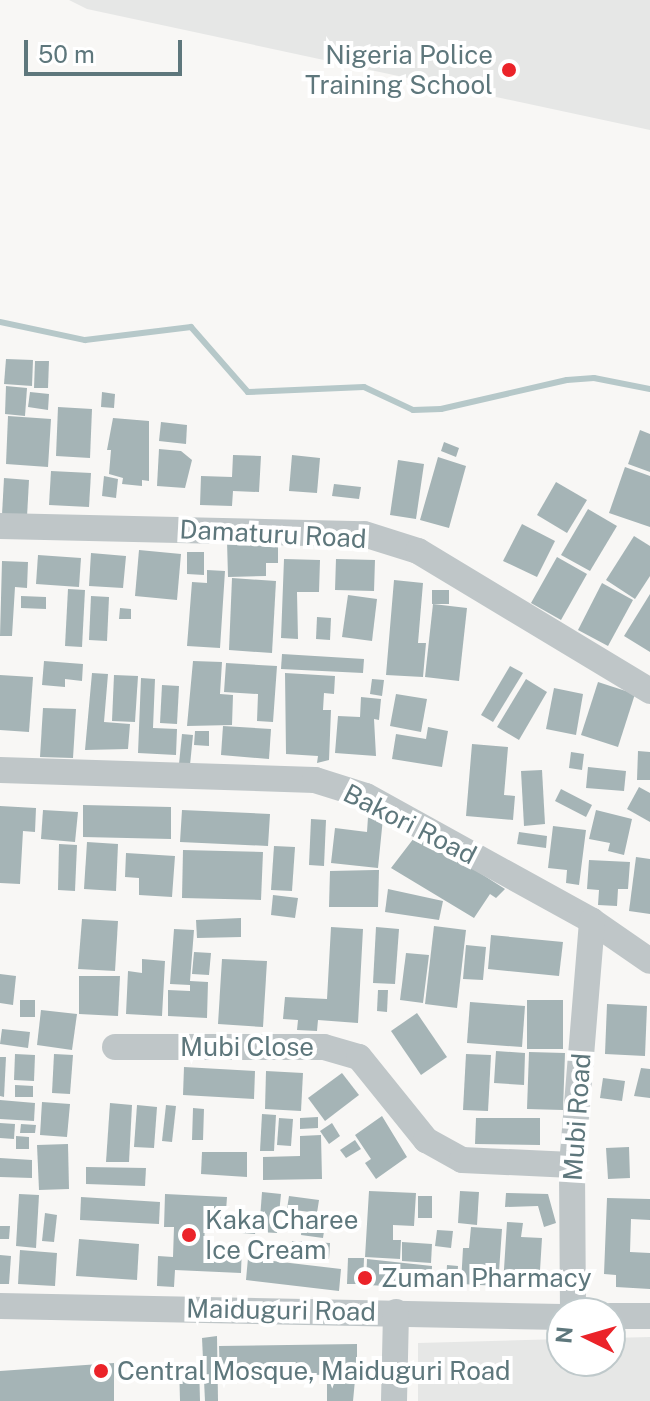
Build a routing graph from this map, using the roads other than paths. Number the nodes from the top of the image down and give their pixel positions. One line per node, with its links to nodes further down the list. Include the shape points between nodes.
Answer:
1 (0, 526): 2 (street, Damaturu Road, via 364,534 418,551)
2 (650, 691)
3 (0, 770): 4 (street, Bakori Road, via 315,780 366,796)
4 (592, 921): 5 (street, Bakori Road); 7 (street, Mubi Road)
5 (650, 961)
6 (115, 1047): 7 (street, Mubi Close, via 324,1047 359,1057 426,1140 462,1160)
7 (572, 1165): 8 (street, Mubi Road)
8 (573, 1297)
9 (0, 1306): 10 (street, Maiduguri Road)
10 (396, 1312): 13 (street, Maiduguri Road); 14 (street)
11 (626, 1316): 12 (street)
12 (650, 1316)
13 (546, 1317)
14 (394, 1401)

